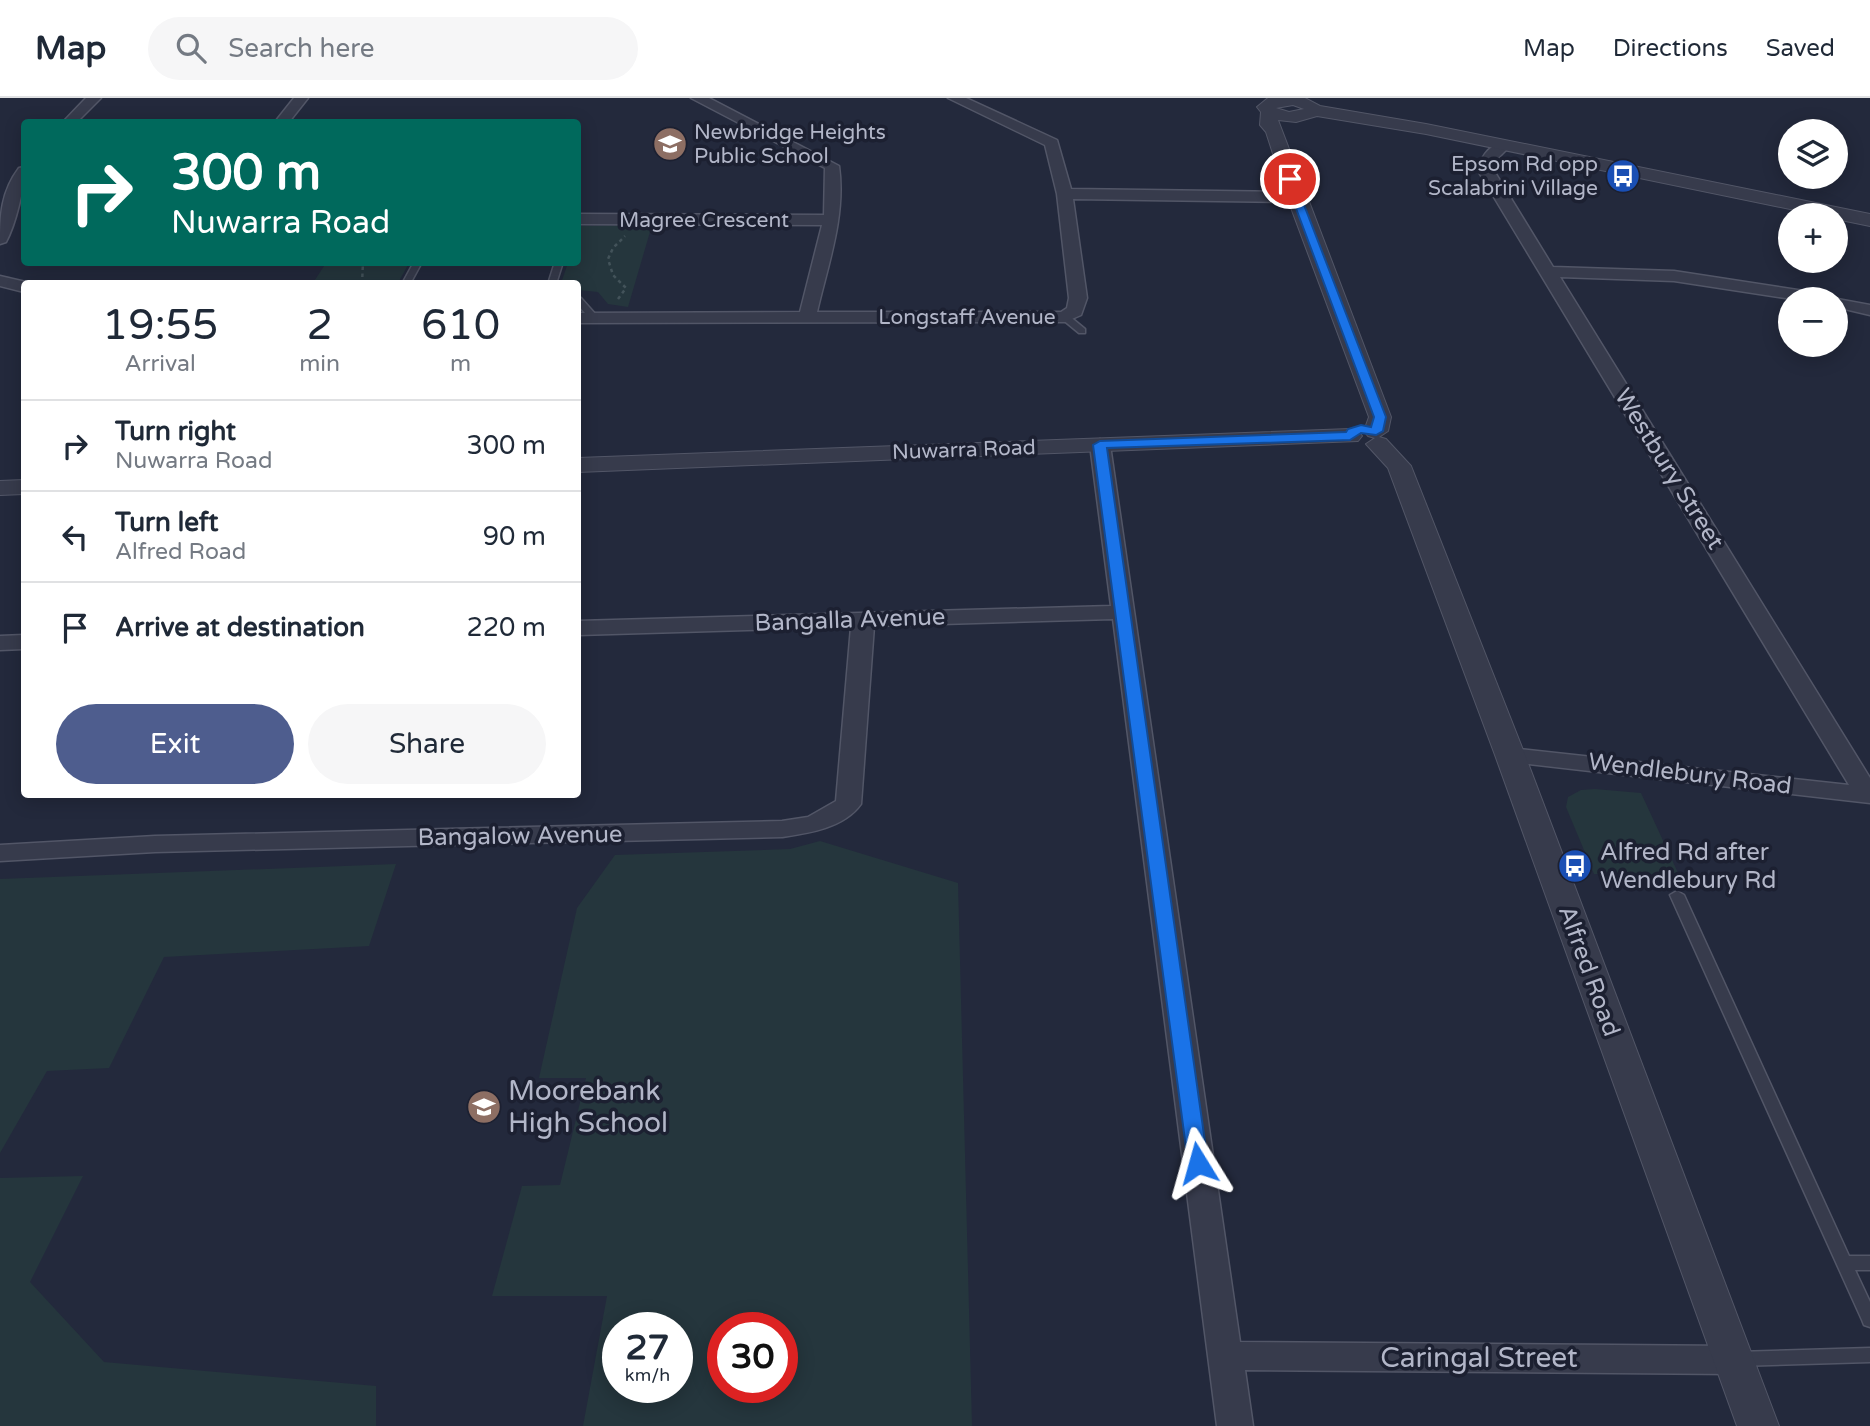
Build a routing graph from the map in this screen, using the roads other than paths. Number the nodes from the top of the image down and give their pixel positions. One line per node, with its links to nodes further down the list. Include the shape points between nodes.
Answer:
1 (94, 98): 7 (street)
2 (301, 98): 8 (street)
3 (698, 98): 14 (street, via 832,166 836,181)
4 (955, 98): 11 (street, Longstaff Avenue, via 1052,143)
5 (1267, 111): 6 (street); 6 (street, via 1302,102 1312,106); 12 (street)
6 (1308, 113): 9 (street, via 1354,115)
7 (73, 119)
8 (284, 119)
9 (1503, 146): 15 (street); 17 (street, Westbury Street, via 1489,158 1488,174)
10 (21, 175): 16 (street)
11 (1065, 194): 12 (street); 24 (street, Longstaff Avenue, via 1078,298 1075,311)
12 (1296, 197): 27 (street, via 1380,417)
13 (581, 219): 14 (street, Magree Crescent)
14 (830, 220): 23 (street)
15 (1870, 220)
16 (0, 239)
17 (1547, 272): 20 (street, via 1674,276); 38 (street, Westbury Street)
18 (0, 281): 19 (street)
19 (21, 287)
20 (1778, 292)
21 (1848, 305): 22 (street)
22 (1870, 310)
23 (807, 317): 24 (street, Longstaff Avenue); 25 (street, Longstaff Avenue)
24 (1065, 317): 26 (lane)
25 (586, 318)
26 (1082, 331)
27 (1377, 438): 28 (street, Nuwarra Road, via 1361,429 1350,436); 37 (street, Alfred Road, via 1399,466)
28 (1100, 445): 29 (street, Nuwarra Road); 32 (street)
29 (581, 465)
30 (21, 487): 31 (street)
31 (0, 488)
32 (1123, 612): 33 (street, Bangalla Avenue); 45 (street)
33 (863, 619): 34 (street, Bangalla Avenue); 39 (street, Bangalow Avenue, via 848,804 815,824 782,829 155,844)
34 (581, 628)
35 (21, 642): 36 (street)
36 (0, 643)
37 (1510, 755): 38 (street, Wendlebury Road); 46 (street, Alfred Road)
38 (1869, 795)
39 (0, 853)
40 (1677, 895): 41 (lane)
41 (1844, 1263): 42 (lane); 43 (lane)
42 (1870, 1263)
43 (1870, 1320)
44 (1870, 1355): 46 (lane)
45 (1225, 1356): 46 (street, Caringal Street); 47 (street)
46 (1733, 1360): 48 (street, Alfred Road)
47 (1234, 1426)
48 (1758, 1426)

